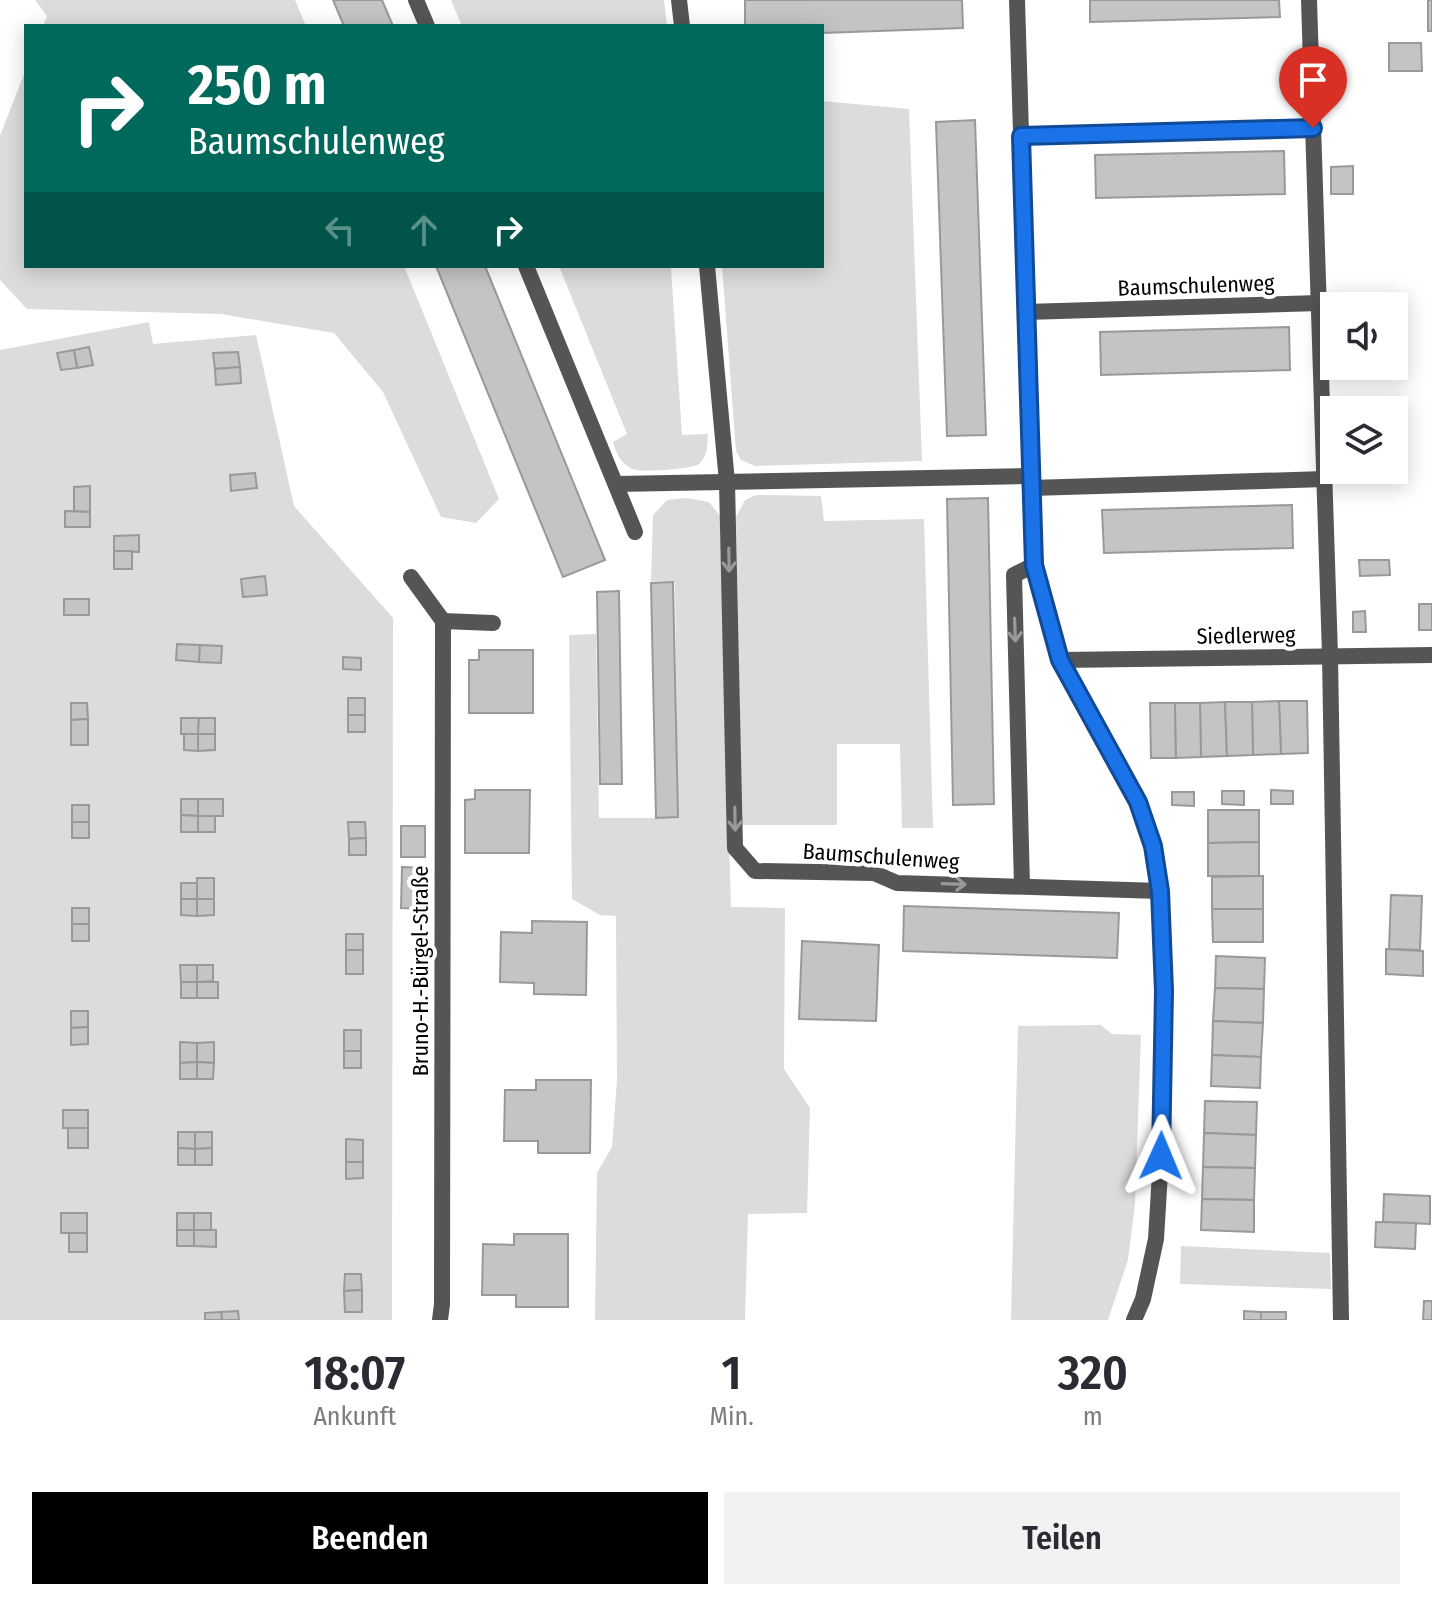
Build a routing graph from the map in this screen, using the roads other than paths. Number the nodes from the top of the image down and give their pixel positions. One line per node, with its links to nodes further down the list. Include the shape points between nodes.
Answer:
1 (416, 0): 5 (street)
2 (679, 0): 6 (street)
3 (1017, 0): 8 (street)
4 (1309, 0): 7 (street)
5 (426, 24)
6 (682, 24)
7 (1313, 128): 8 (street); 11 (street)
8 (1021, 136): 12 (street)
9 (527, 268): 17 (street)
10 (707, 268): 15 (street, Baumschulenweg)
11 (1319, 303): 12 (street, Baumschulenweg); 13 (street)
12 (1026, 312): 16 (street)
13 (1322, 396)
14 (1320, 479): 16 (street)
15 (727, 482): 16 (street); 17 (street); 27 (street, Baumschulenweg, one-way to 27, via 735,848 755,871 874,873 897,883)
16 (1031, 482): 20 (street)
17 (616, 484): 19 (street)
18 (1325, 484): 24 (street)
19 (635, 532)
20 (1034, 565): 26 (street); 27 (street, one-way to 27, via 1014,575)
21 (411, 577): 22 (street)
22 (443, 621): 23 (street); 29 (street, Bruno-H.-Bürgel-Straße)
23 (493, 623)
24 (1330, 655): 25 (street, Siedlerweg); 26 (street, Siedlerweg); 31 (street)
25 (1432, 655)
26 (1060, 660): 28 (street, via 1138,802 1153,846)
27 (1022, 886): 28 (street, Baumschulenweg)
28 (1160, 891): 30 (street, via 1164,991 1156,1239)
29 (440, 1320)
30 (1134, 1320)
31 (1341, 1320)

